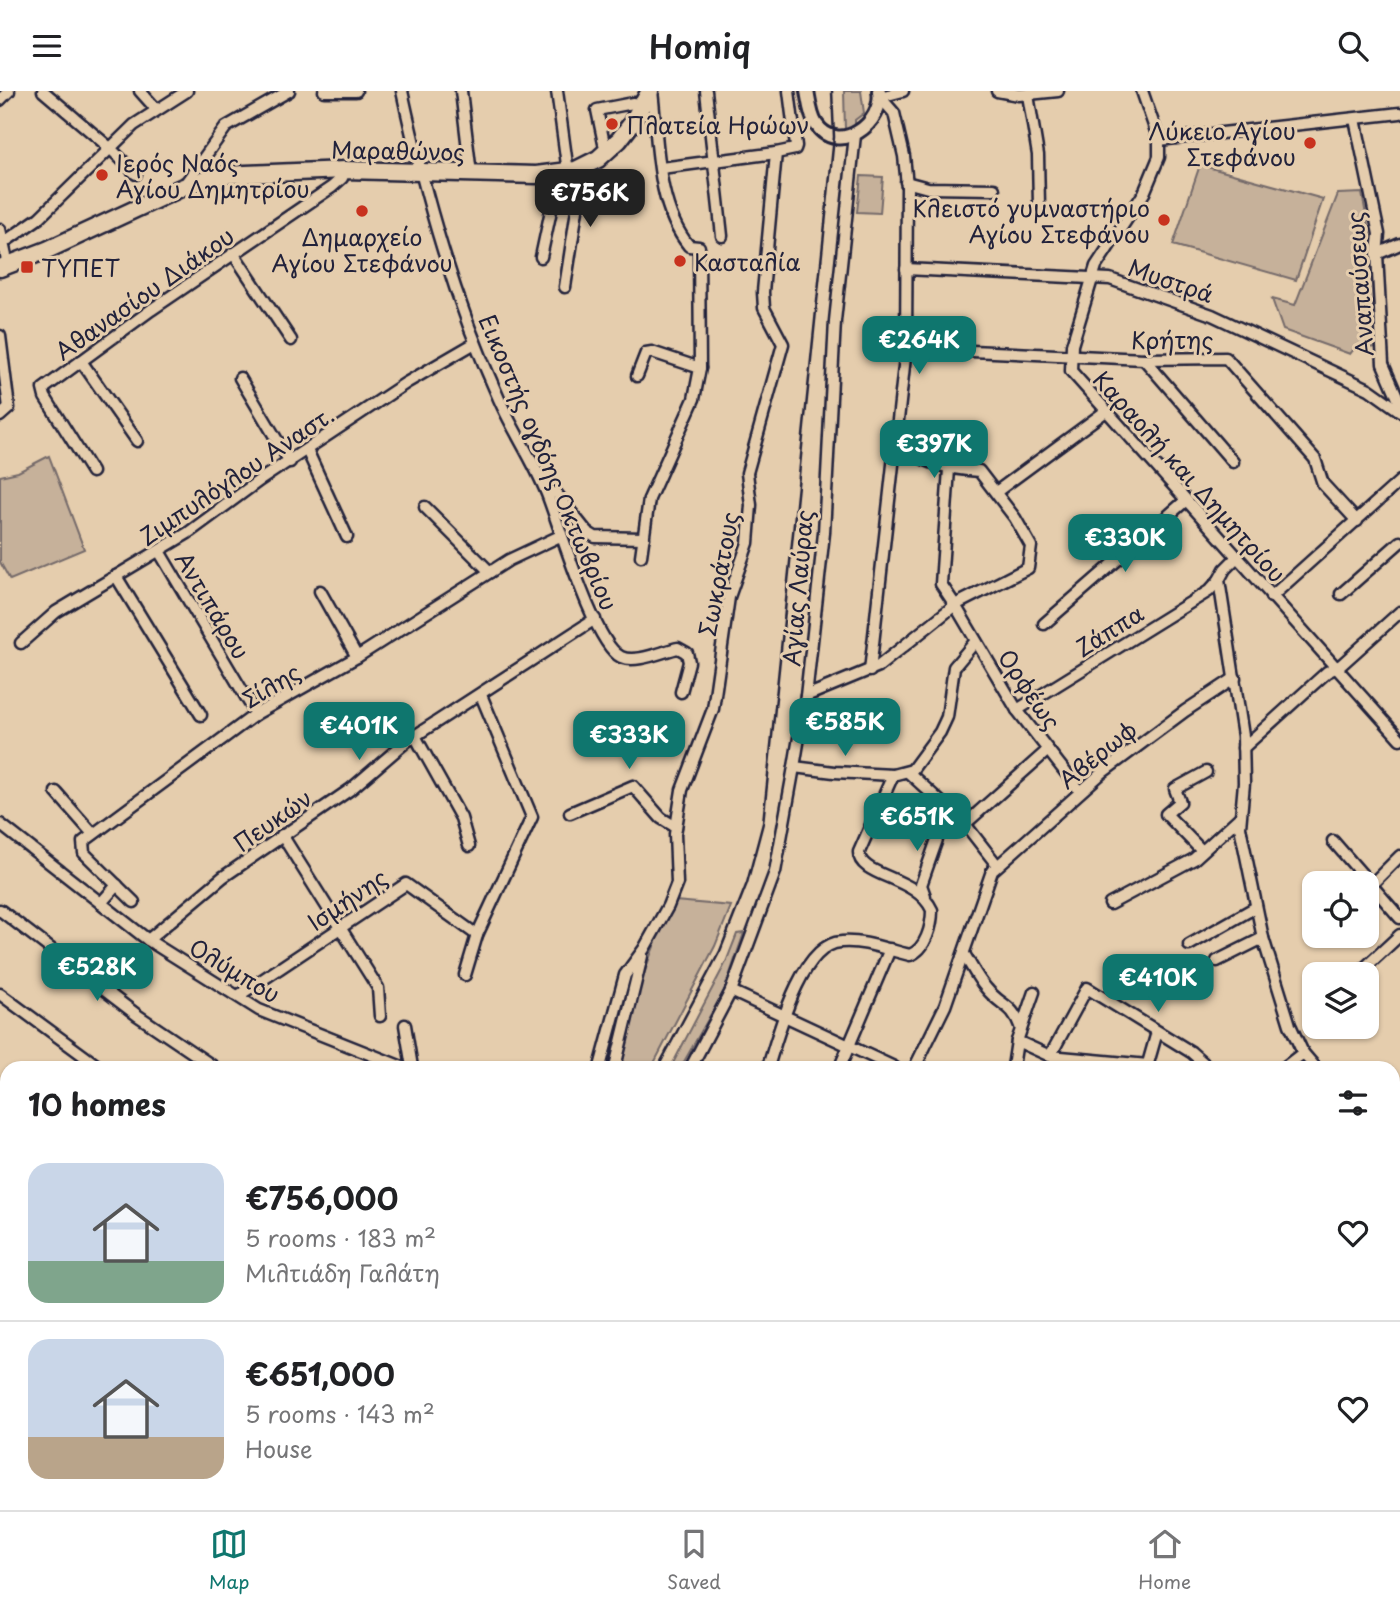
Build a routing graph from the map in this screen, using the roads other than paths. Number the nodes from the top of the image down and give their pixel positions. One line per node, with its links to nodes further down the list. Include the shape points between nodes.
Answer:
1 (9, 91): 21 (street)
2 (43, 91): 27 (street)
3 (140, 91): 22 (street)
4 (187, 91): 22 (street)
5 (289, 91): 38 (street, via 226,127)
6 (324, 91): 7 (street)
7 (356, 91)
8 (402, 91): 34 (street, Εικοστής ογδόης Οκτωβρίου)
9 (461, 91): 36 (street)
10 (558, 91): 33 (street)
11 (706, 91): 30 (street)
12 (789, 91): 29 (street, via 796,146)
13 (807, 91): 25 (street, via 819,127 834,137)
14 (904, 91): 18 (street)
15 (997, 91): 20 (street)
16 (1058, 91): 20 (street)
17 (1142, 91): 26 (street)
18 (879, 94): 25 (street, via 870,121); 37 (street, via 894,113)
19 (648, 95): 28 (main road, via 627,131); 28 (street, via 597,110); 31 (street)
20 (1028, 95): 40 (street, via 1038,155)
21 (0, 100)
22 (156, 109): 27 (street)
23 (1400, 113): 24 (street)
24 (1355, 119): 26 (street); 46 (street, Αναπαύσεως, via 1379,234)
25 (855, 135): 104 (street, Αγίας Λαύρας, via 835,321 824,533)
26 (1159, 140): 50 (street, Καραολή και Δημητρίου, via 1158,157 1144,193 1102,255)
27 (110, 148): 35 (street); 43 (street, via 39,218)
28 (606, 153): 33 (main road)
29 (776, 153): 30 (street); 123 (street, Σωκράτους, via 763,292 764,308 783,344 747,474 751,505 748,543 729,597 713,709 682,790)
30 (715, 161): 31 (street); 42 (street)
31 (661, 168): 59 (street, via 679,234 689,246 699,247)
32 (345, 170): 34 (main road, Μαραθώνος); 38 (main road, Μαραθώνος, via 237,173); 45 (street, Αθανασίου Διάκου, via 332,187)
33 (569, 171): 36 (main road, Μαραθώνος); 47 (street); 51 (street, via 581,184)
34 (419, 173): 36 (main road, Μαραθώνος); 54 (street, Εικοστής ογδόης Οκτωβρίου)
35 (136, 174)
36 (471, 174)
37 (906, 182): 39 (street, via 928,188); 49 (street)
38 (183, 187): 48 (main road, Μαραθώνος)
39 (994, 189)
40 (1039, 206)
41 (0, 229): 43 (street)
42 (722, 236)
43 (3, 243): 48 (street)
44 (1400, 244): 46 (street)
45 (233, 253): 53 (street); 58 (street, Αθανασίου Διάκου)
46 (1377, 254): 62 (street, Αναπαύσεως, via 1383,364)
47 (541, 257)
48 (4, 267)
49 (906, 269): 50 (street, Μυστρά); 55 (street)
50 (1093, 277): 56 (street, Καραολή και Δημητρίου); 64 (street, Μυστρά, via 1212,314 1369,389)
51 (565, 287)
52 (0, 336): 65 (street, via 9,397 9,408)
53 (291, 340)
54 (475, 343): 68 (street, Ζιμπυλόγλου Αναστ.); 74 (street, Εικοστής ογδόης Οκτωβρίου)
55 (906, 348): 56 (street, Κρήτης); 66 (street)
56 (1069, 355): 57 (street, Κρήτης); 63 (street, Καραολή και Δημητρίου, via 1071,371)
57 (1144, 359): 70 (street); 78 (street, Κρήτης, via 1231,360 1315,459 1323,484)
58 (81, 361): 67 (street); 72 (street, Αθανασίου Διάκου, via 43,389)
59 (700, 368): 60 (street, via 652,352 646,353); 81 (street, via 694,399 649,499)
60 (637, 376)
61 (240, 378): 69 (street)
62 (1400, 401)
63 (1105, 411): 75 (street); 76 (street, Καραολή και Δημητρίου)
64 (1400, 411)
65 (0, 416)
66 (897, 439): 71 (street, via 911,454); 100 (street)
67 (137, 441)
68 (307, 450): 69 (street, Ζιμπυλόγλου Αναστ.); 80 (street)
69 (290, 462): 83 (street, Ζιμπυλόγλου Αναστ.)
70 (1234, 463)
71 (949, 469): 75 (street, via 979,471); 92 (street, Ορφέως, via 942,584)
72 (92, 472)
73 (1400, 481): 78 (street)
74 (547, 492): 79 (street, Εικοστής ογδόης Οκτωβρίου); 81 (street, via 556,493 595,537)
75 (996, 492): 92 (street, via 1031,546 1028,568)
76 (1185, 501): 85 (street, Καραολή και Δημητρίου); 95 (street)
77 (425, 507): 86 (street)
78 (1357, 521): 91 (street)
79 (560, 535): 86 (street, Σίλης); 94 (street, Εικοστής ογδόης Οκτωβρίου)
80 (347, 537)
81 (644, 538): 84 (street)
82 (1400, 542): 90 (street)
83 (159, 551): 87 (street, Ζιμπυλόγλου Αναστ.); 106 (street, Αντιπάρου)
84 (641, 556)
85 (1236, 558): 88 (street, Ζάππα); 91 (street, Καραολή και Δημητρίου)
86 (490, 572): 98 (street, Σίλης)
87 (116, 576): 97 (street, Ζιμπυλόγλου Αναστ., via 56,612); 107 (street)
88 (1219, 580): 101 (street); 105 (street, Ζάππα, via 1209,591)
89 (320, 591): 98 (street)
90 (1340, 593)
91 (1272, 597): 99 (street, Καραολή και Δημητρίου)
92 (955, 605): 96 (street, Ορφέως); 100 (street)
93 (1400, 612): 99 (street)
94 (595, 619): 102 (street, Εικοστής ογδόης Οκτωβρίου, via 621,657 678,648 687,653 690,662); 103 (street, Πευκών)
95 (1045, 624)
96 (975, 642): 105 (street, Ορφέως); 114 (street, via 954,667 944,724)
97 (21, 643)
98 (357, 657): 106 (street, Σίλης)
99 (1336, 667): 109 (street, Καραολή και Δημητρίου); 110 (street)
100 (870, 671): 104 (street)
101 (1235, 678): 110 (street); 116 (street, Αβέρωφ)
102 (681, 692)
103 (481, 695): 108 (street, Πευκών); 143 (street, via 532,817)
104 (806, 695): 112 (street, Αγίας Λαύρας)
105 (1017, 710): 111 (street, Ορφέως)
106 (256, 714): 124 (street, Σίλης)
107 (201, 715)
108 (415, 736): 125 (street, Πευκών, via 351,789); 127 (street, via 461,818)
109 (1400, 739)
110 (1243, 748): 120 (street)
111 (1048, 750): 116 (street, Ορφέως); 122 (street)
112 (794, 767): 115 (street); 154 (street, Αγίας Λαύρας, via 775,872)
113 (1206, 772): 128 (street, via 1175,789 1180,802 1166,814)
114 (909, 773): 115 (street); 118 (street)
115 (893, 775): 135 (street, via 858,858 864,867 913,887)
116 (1080, 791): 130 (street, Αβέρωφ)
117 (56, 792): 124 (street)
118 (948, 808): 122 (street); 135 (street, via 921,884)
119 (570, 813): 123 (street, via 633,786 661,818)
120 (1240, 817): 128 (street); 139 (street)
121 (0, 824): 137 (street, Ολύμπου)
122 (965, 824): 130 (street)
123 (676, 827): 148 (street, Σωκράτους, via 677,883)
124 (93, 834): 133 (street, via 82,849)
125 (282, 835): 142 (street); 145 (street, Πευκών)
126 (1334, 841): 131 (street)
127 (469, 846)
128 (1202, 851): 138 (street)
129 (1400, 856): 132 (street)
130 (994, 868): 150 (street)
131 (1359, 871)
132 (1379, 877)
133 (117, 885): 136 (street); 137 (street)
134 (1379, 894): 141 (street)
135 (925, 898): 149 (street, via 932,917 922,947 910,955)
136 (134, 902)
137 (101, 903): 145 (street, Ολύμπου)
138 (1110, 904)
139 (1256, 907): 144 (street); 147 (street)
140 (0, 910): 168 (street)
141 (1400, 918)
142 (339, 927): 143 (street, Ισμήνης, via 406,884); 157 (street, Ισμήνης); 158 (street, via 378,988)
143 (477, 935): 153 (street)
144 (1263, 938): 151 (street); 165 (street)
145 (148, 940): 157 (street, Ολύμπου)
146 (1398, 941): 152 (street)
147 (1189, 945)
148 (644, 949): 171 (street, Σωκράτους, via 625,975); 172 (street)
149 (890, 949): 159 (street, via 838,941 821,949 800,978); 164 (street)
150 (964, 954): 161 (street, via 984,986 1015,1011); 177 (street)
151 (1217, 961)
152 (1373, 962)
153 (465, 975)
154 (731, 991): 159 (street); 173 (street, Αγίας Λαύρας)
155 (1034, 992): 161 (street)
156 (0, 994): 167 (street)
157 (238, 996): 169 (street, Ολύμπου, via 259,1010)
158 (380, 1016)
159 (784, 1017): 164 (street); 174 (street)
160 (405, 1025): 170 (street)
161 (1021, 1029): 163 (street)
162 (1157, 1031): 166 (street, via 1087,988); 180 (street); 181 (street)
163 (1017, 1041): 166 (street); 178 (street)
164 (848, 1047): 175 (street); 176 (street)
165 (1303, 1053): 182 (street); 183 (street)
166 (1050, 1056): 179 (street)
167 (91, 1061)
168 (205, 1061)
169 (387, 1061)
170 (411, 1061)
171 (602, 1061)
172 (616, 1061)
173 (694, 1061)
174 (770, 1061)
175 (842, 1061)
176 (880, 1061)
177 (918, 1061)
178 (1014, 1061)
179 (1099, 1061)
180 (1149, 1061)
181 (1201, 1061)
182 (1293, 1061)
183 (1310, 1061)

